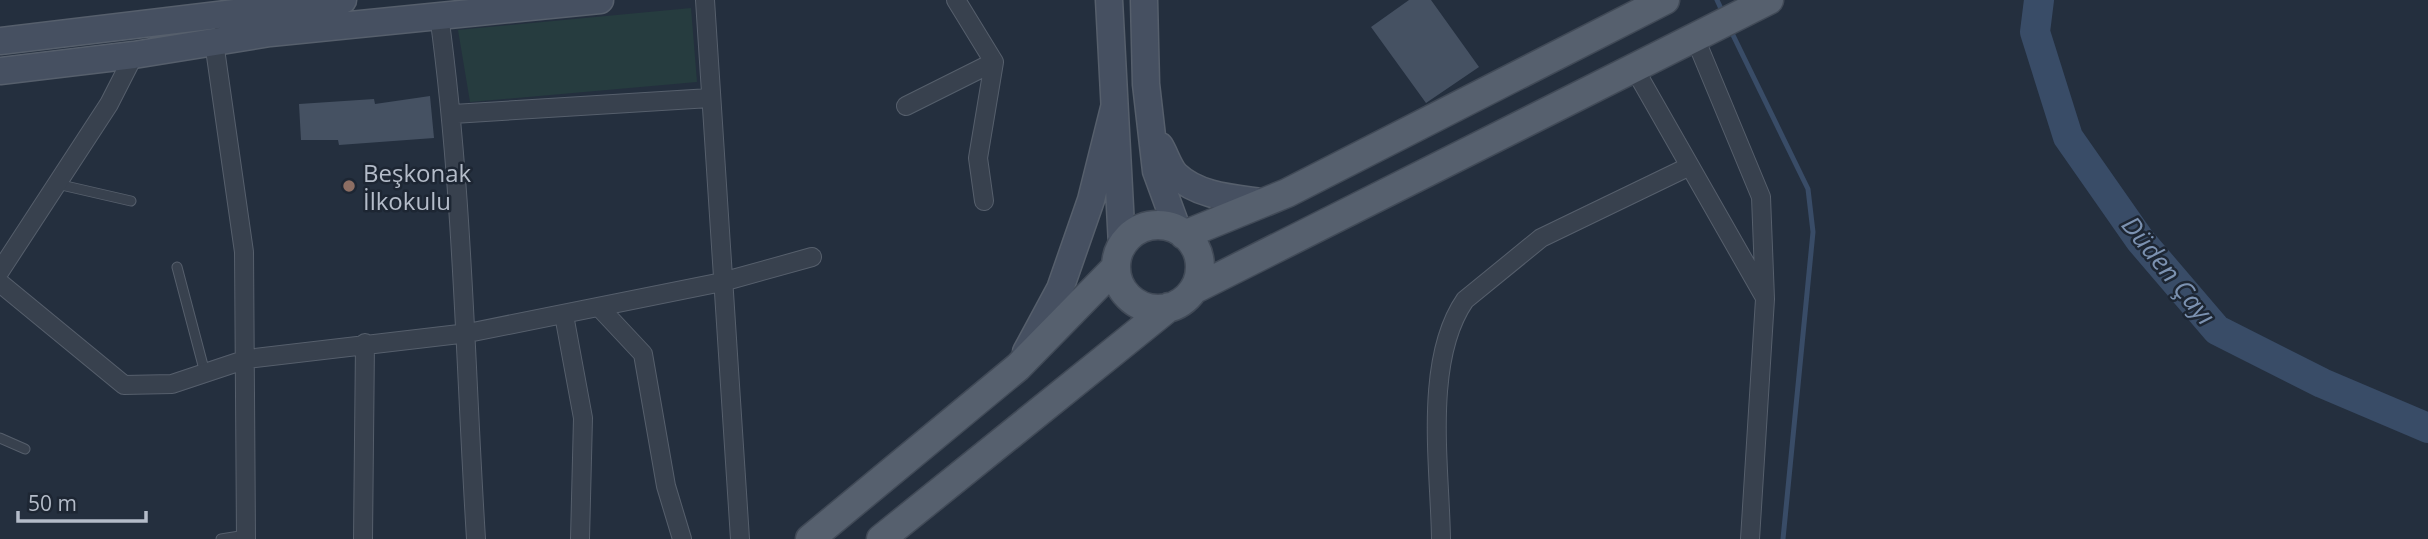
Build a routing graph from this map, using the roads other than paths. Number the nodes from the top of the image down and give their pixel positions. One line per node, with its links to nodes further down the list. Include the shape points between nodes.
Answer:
1 (343, 0): 9 (street)
2 (600, 0): 10 (street)
3 (705, 0): 18 (street)
4 (956, 0): 15 (street)
5 (1109, 0): 20 (street)
6 (1144, 0): 22 (street)
7 (1665, 0): 27 (main road)
8 (1766, 1): 11 (main road)
9 (250, 6): 12 (street); 13 (street)
10 (439, 15): 13 (street); 21 (street)
11 (1695, 38): 16 (main road); 36 (street, via 1761,197)
12 (0, 41)
13 (214, 43): 14 (street); 42 (street, via 244,252)
14 (134, 55): 17 (street); 24 (street, via 109,104)
15 (994, 62): 19 (street); 26 (street, via 978,159)
16 (1634, 68): 23 (street); 35 (main road)
17 (0, 71)
18 (710, 98): 21 (street); 33 (street)
19 (906, 106)
20 (1114, 108): 29 (street); 43 (street, via 1091,200 1060,289)
21 (453, 114): 40 (street)
22 (1150, 128): 27 (street, via 1175,174 1223,197); 28 (street, via 1156,171)
23 (1690, 166): 36 (street); 56 (street, via 1541,238 1458,309 1443,348 1438,407)
24 (57, 184): 25 (lane); 32 (street)
25 (131, 201)
26 (984, 201)
27 (1261, 202): 28 (main road)
28 (1181, 233): 29 (main road, via 1154,225 1130,235); 35 (main road, via 1197,251 1200,264)
29 (1119, 256): 38 (main road, via 1123,291 1144,307); 43 (main road)
30 (812, 257): 33 (street)
31 (177, 267): 44 (lane)
32 (0, 271)
33 (722, 282): 37 (street); 53 (street)
34 (0, 283): 44 (street, via 124,385 172,384)
35 (1193, 290): 38 (main road)
36 (1765, 299): 57 (street)
37 (599, 307): 39 (street); 52 (street, via 643,354 666,486)
38 (1169, 307): 55 (main road)
39 (564, 315): 40 (street); 51 (street, via 583,418)
40 (468, 333): 41 (street); 50 (street)
41 (365, 343): 42 (street); 49 (street)
42 (247, 359): 44 (street); 47 (street)
43 (1018, 367): 54 (main road)
44 (205, 373)
45 (0, 438): 46 (lane)
46 (25, 449)
47 (246, 537): 48 (lane)
48 (221, 539)
49 (363, 539)
50 (476, 539)
51 (580, 539)
52 (682, 539)
53 (740, 539)
54 (810, 539)
55 (881, 539)
56 (1441, 539)
57 (1750, 539)

